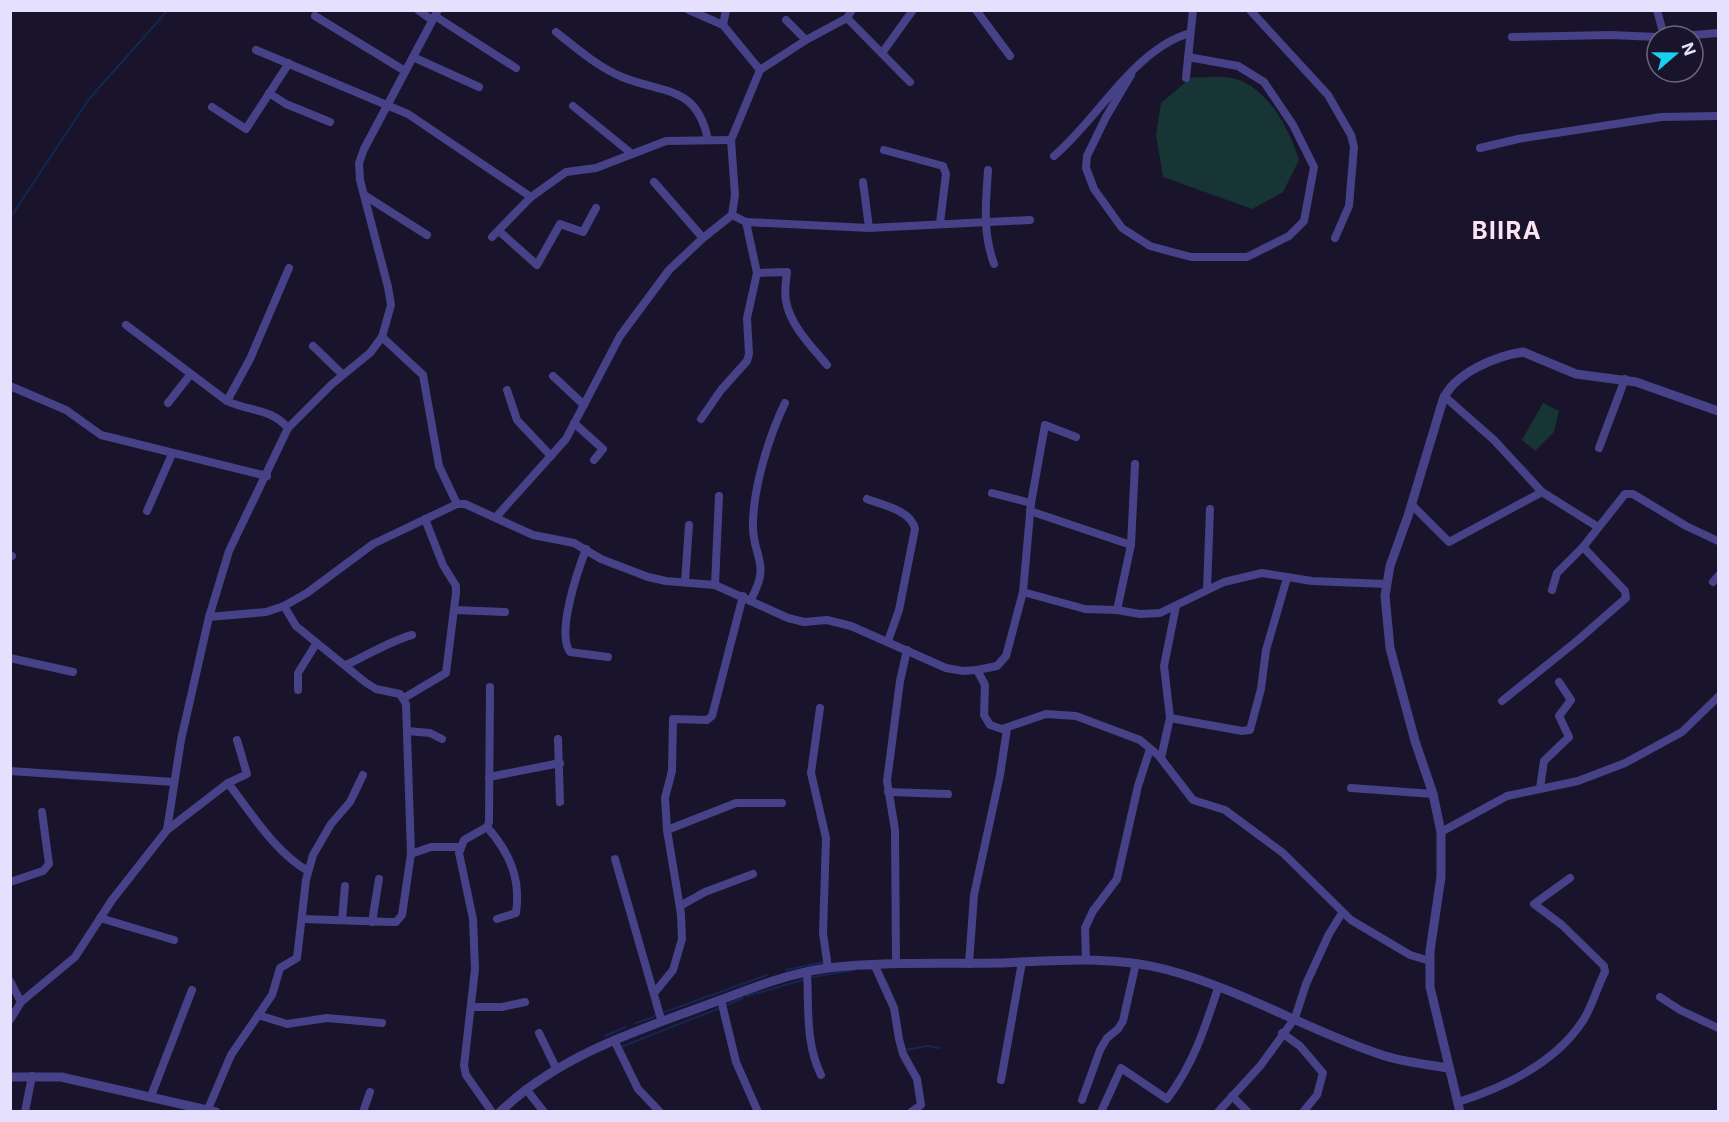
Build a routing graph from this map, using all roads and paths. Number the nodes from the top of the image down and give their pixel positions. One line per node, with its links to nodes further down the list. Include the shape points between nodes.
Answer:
1 (418, 10): 10 (street)
2 (689, 10): 12 (street)
3 (726, 10): 12 (street)
4 (913, 10): 19 (street)
5 (976, 10): 20 (street)
6 (1193, 10): 14 (street)
7 (1250, 10): 59 (street, via 1328,95 1352,135 1349,206)
8 (849, 14): 17 (street); 19 (street)
9 (315, 16): 26 (street)
10 (435, 16): 21 (street); 24 (street)
11 (786, 20): 17 (street)
12 (723, 25): 25 (street)
13 (556, 32): 37 (street, via 621,77 668,90 696,107 705,121)
14 (1190, 33): 22 (street); 27 (street, via 1162,44)
15 (1645, 37): 16 (street)
16 (1512, 38)
17 (806, 39): 25 (street)
18 (256, 50): 23 (street)
19 (882, 53): 29 (street)
20 (1010, 56)
21 (412, 57): 26 (street); 30 (street)
22 (1188, 57): 27 (street, via 1238,66 1264,82 1293,125 1314,167 1304,221 1288,236 1247,257 1191,257 1150,246 1122,228 1094,189 1088,176 1087,156); 28 (street)
23 (289, 63): 31 (street); 32 (street)
24 (516, 68)
25 (760, 70): 38 (street)
26 (405, 71): 32 (street)
27 (1131, 75): 42 (street)
28 (1186, 78)
29 (910, 82)
30 (479, 87)
31 (269, 93): 34 (street, via 246,129); 36 (street)
32 (389, 104): 46 (street, via 359,163); 47 (street)
33 (573, 106): 41 (street)
34 (212, 107)
35 (1719, 116): 39 (street, via 1661,117)
36 (330, 122)
37 (708, 140): 38 (street); 41 (street, via 666,141)
38 (731, 140): 49 (street, via 735,195)
39 (1480, 148)
40 (884, 150): 52 (street, via 943,166 946,174)
41 (632, 154): 47 (street, via 596,168 566,172)
42 (1054, 156)
43 (988, 170): 53 (street)
44 (654, 182): 58 (street)
45 (863, 182): 54 (street)
46 (364, 195): 56 (street); 64 (street, via 391,305)
47 (531, 197): 55 (street)
48 (596, 208): 55 (street, via 583,232 560,224 537,265)
49 (732, 215): 51 (street); 58 (street)
50 (1030, 220): 53 (street)
51 (746, 222): 54 (street); 62 (street)
52 (940, 223): 53 (street); 54 (street)
53 (985, 223): 60 (street)
54 (869, 228)
55 (499, 231): 57 (street)
56 (427, 235)
57 (492, 237)
58 (703, 238): 77 (street, via 669,270 620,336)
59 (1335, 238)
60 (994, 264)
61 (289, 268): 74 (street, via 250,359)
62 (757, 273): 66 (street, via 787,272 785,300 804,338); 79 (street, via 747,318 747,361)
63 (126, 326): 67 (street)
64 (382, 337): 68 (street, via 370,353); 93 (street, via 423,375 439,466)
65 (313, 346): 68 (street)
66 (827, 365)
67 (190, 375): 74 (street); 76 (street)
68 (343, 375): 81 (street)
69 (553, 376): 77 (street)
70 (1625, 379): 73 (street, via 1576,374 1523,352 1471,372 1455,381); 78 (street); 83 (street)
71 (10, 386): 84 (street, via 66,410 101,435)
72 (507, 390): 85 (street, via 518,420)
73 (1444, 396): 89 (street, via 1494,440); 94 (street)
74 (227, 401): 81 (street, via 271,413)
75 (785, 402): 113 (street, via 772,429 753,515 761,576)
76 (168, 403)
77 (584, 405): 80 (street)
78 (1719, 411)
79 (701, 419)
80 (574, 423): 85 (street); 86 (street, via 603,449)
81 (288, 428): 88 (street)
82 (1076, 437): 95 (street, via 1046,425)
83 (1599, 448)
84 (172, 454): 88 (street); 97 (street)
85 (551, 456): 98 (street)
86 (594, 460)
87 (1135, 464): 103 (street)
88 (267, 476): 119 (street, via 229,550)
89 (1542, 492): 94 (street, via 1449,542); 101 (street)
90 (992, 493): 95 (street)
91 (719, 496): 109 (street)
92 (867, 499): 121 (street, via 904,514 915,529 899,610)
93 (457, 504): 98 (street); 99 (street)
94 (1412, 505): 108 (street)
95 (1031, 507): 103 (street); 112 (street)
96 (1210, 509): 110 (street)
97 (147, 511)
98 (496, 517): 105 (street, via 533,535)
99 (425, 519): 114 (street, via 373,544); 116 (street, via 456,586)
100 (688, 525): 107 (street)
101 (1599, 527): 102 (street, via 1621,497 1631,493); 104 (street)
102 (1719, 541)
103 (1131, 545): 117 (street)
104 (1582, 547): 111 (street, via 1557,573); 134 (street, via 1625,591 1626,598)
105 (586, 549): 107 (street, via 648,577); 124 (street, via 568,610 566,643 575,655)
106 (1287, 578): 108 (street); 110 (street, via 1252,574); 136 (street, via 1266,650 1262,689 1250,730)
107 (685, 582): 109 (street)
108 (1386, 584): 154 (street, via 1390,648)
109 (715, 585): 113 (street)
110 (1207, 589): 115 (street)
111 (1552, 590)
112 (1023, 592): 117 (street, via 1085,609); 127 (street, via 1004,660 997,666)
113 (746, 598): 121 (street, via 788,618 833,621); 160 (street, via 712,716 707,720 673,719 672,771 665,798)
114 (284, 606): 119 (street, via 266,612); 122 (street, via 296,626)
115 (1176, 606): 117 (street, via 1150,615); 136 (street, via 1164,666)
116 (454, 610): 118 (street); 133 (street, via 446,673)
117 (1117, 610)
118 (505, 612)
119 (209, 617): 148 (street)
120 (412, 635): 126 (street)
121 (888, 640): 123 (street)
122 (316, 644): 126 (street); 131 (street, via 298,673)
123 (908, 650): 127 (street, via 946,668); 152 (street, via 900,681)
124 (608, 657)
125 (10, 658): 128 (street)
126 (346, 665): 133 (street, via 371,686)
127 (977, 670): 137 (street, via 985,685 986,720 996,728)
128 (73, 672)
129 (1559, 682): 151 (street, via 1571,700 1559,717 1569,737 1544,761)
130 (490, 687): 147 (street)
131 (298, 690)
132 (1719, 697): 151 (street, via 1682,732 1630,760 1578,781)
133 (404, 698): 138 (street)
134 (1502, 701)
135 (820, 708): 186 (street, via 811,773 826,838 823,933)
136 (1170, 718): 143 (street)
137 (1007, 729): 142 (street, via 1041,715 1076,716 1140,740); 185 (street, via 974,896)
138 (407, 731): 141 (street, via 430,733); 163 (street)
139 (558, 739): 144 (street)
140 (237, 740): 149 (street, via 247,774)
141 (442, 740)
142 (1150, 749): 143 (street); 179 (street, via 1117,879 1085,928)
143 (1161, 758): 172 (street, via 1193,800 1225,810 1283,853)
144 (560, 763): 147 (street); 155 (street)
145 (10, 771): 148 (street)
146 (363, 775): 165 (street, via 350,802 321,839)
147 (489, 777): 158 (street)
148 (174, 782): 159 (street)
149 (228, 783): 159 (street); 165 (street, via 261,826)
150 (1351, 788): 154 (street)
151 (1540, 788): 161 (street, via 1507,796)
152 (888, 792): 153 (street); 182 (street, via 895,830)
153 (948, 794)
154 (1433, 794): 161 (street)
155 (560, 802)
156 (782, 803): 160 (street, via 736,803)
157 (42, 812): 169 (street, via 49,864 43,871)
158 (488, 827): 162 (street); 175 (street, via 509,855 516,877 516,914)
159 (166, 830): 173 (street)
160 (667, 830): 171 (street)
161 (1441, 832): 180 (street, via 1441,877)
162 (459, 847): 163 (street, via 431,847); 196 (street, via 473,919)
163 (411, 854): 177 (street, via 402,915 396,922)
164 (615, 859): 191 (street)
165 (308, 871): 174 (street)
166 (753, 874): 171 (street)
167 (1570, 878): 217 (street, via 1534,904 1604,966 1587,1013 1565,1043 1529,1070)
168 (379, 879): 177 (street)
169 (10, 882)
170 (345, 886): 176 (street)
171 (680, 906): 191 (street, via 681,946 673,970)
172 (1342, 913): 180 (street, via 1410,956); 198 (street, via 1306,984)
173 (100, 918): 178 (street); 194 (street, via 75,957)
174 (303, 919): 176 (street); 197 (street, via 297,958 280,968 272,995)
175 (497, 919)
176 (342, 920): 177 (street)
177 (372, 922)
178 (174, 940)
179 (1086, 960): 181 (street); 183 (street)
180 (1430, 960): 207 (street, via 1432,997)
181 (1022, 962): 185 (street); 211 (street)
182 (896, 963): 184 (street); 185 (street)
183 (1136, 963): 189 (street); 216 (street, via 1123,1021 1100,1050)
184 (874, 964): 186 (street); 226 (street, via 890,997 903,1054 920,1092 921,1105)
185 (969, 964)
186 (828, 968): 187 (street)
187 (807, 972): 193 (street); 208 (street, via 810,1041)
188 (10, 981): 194 (street)
189 (1218, 988): 198 (street); 227 (street, via 1198,1047 1167,1099 1121,1068)
190 (192, 990): 214 (street)
191 (655, 992): 199 (street)
192 (1660, 997): 202 (street)
193 (721, 1000): 199 (street); 225 (street, via 736,1062)
194 (21, 1002): 200 (street)
195 (525, 1002): 196 (street)
196 (472, 1007): 221 (street, via 465,1040 466,1075)
197 (258, 1015): 201 (street, via 287,1024 327,1018); 218 (street, via 231,1055)
198 (1294, 1018): 204 (street); 207 (street, via 1378,1054)
199 (661, 1019): 205 (street)
200 (10, 1020)
201 (382, 1023)
202 (1719, 1028)
203 (539, 1033): 206 (street)
204 (1282, 1033): 215 (street, via 1261,1065); 230 (street, via 1300,1046 1323,1073 1317,1095)
205 (614, 1040): 206 (street); 224 (street, via 638,1089)
206 (555, 1068): 212 (street)
207 (1448, 1068): 217 (street)
208 (821, 1074)
209 (32, 1076): 210 (street); 214 (street, via 60,1077); 219 (street)
210 (10, 1077)
211 (1001, 1080)
212 (526, 1089): 222 (street); 223 (street)
213 (370, 1092): 220 (street)
214 (151, 1096): 218 (street)
215 (1232, 1096): 228 (street); 229 (street)
216 (1082, 1100)
217 (1459, 1107)
218 (212, 1110)
219 (25, 1112)
220 (363, 1112)
221 (492, 1112)
222 (500, 1112)
223 (544, 1112)
224 (660, 1112)
225 (758, 1112)
226 (911, 1112)
227 (1101, 1112)
228 (1218, 1112)
229 (1248, 1112)
230 (1303, 1112)

